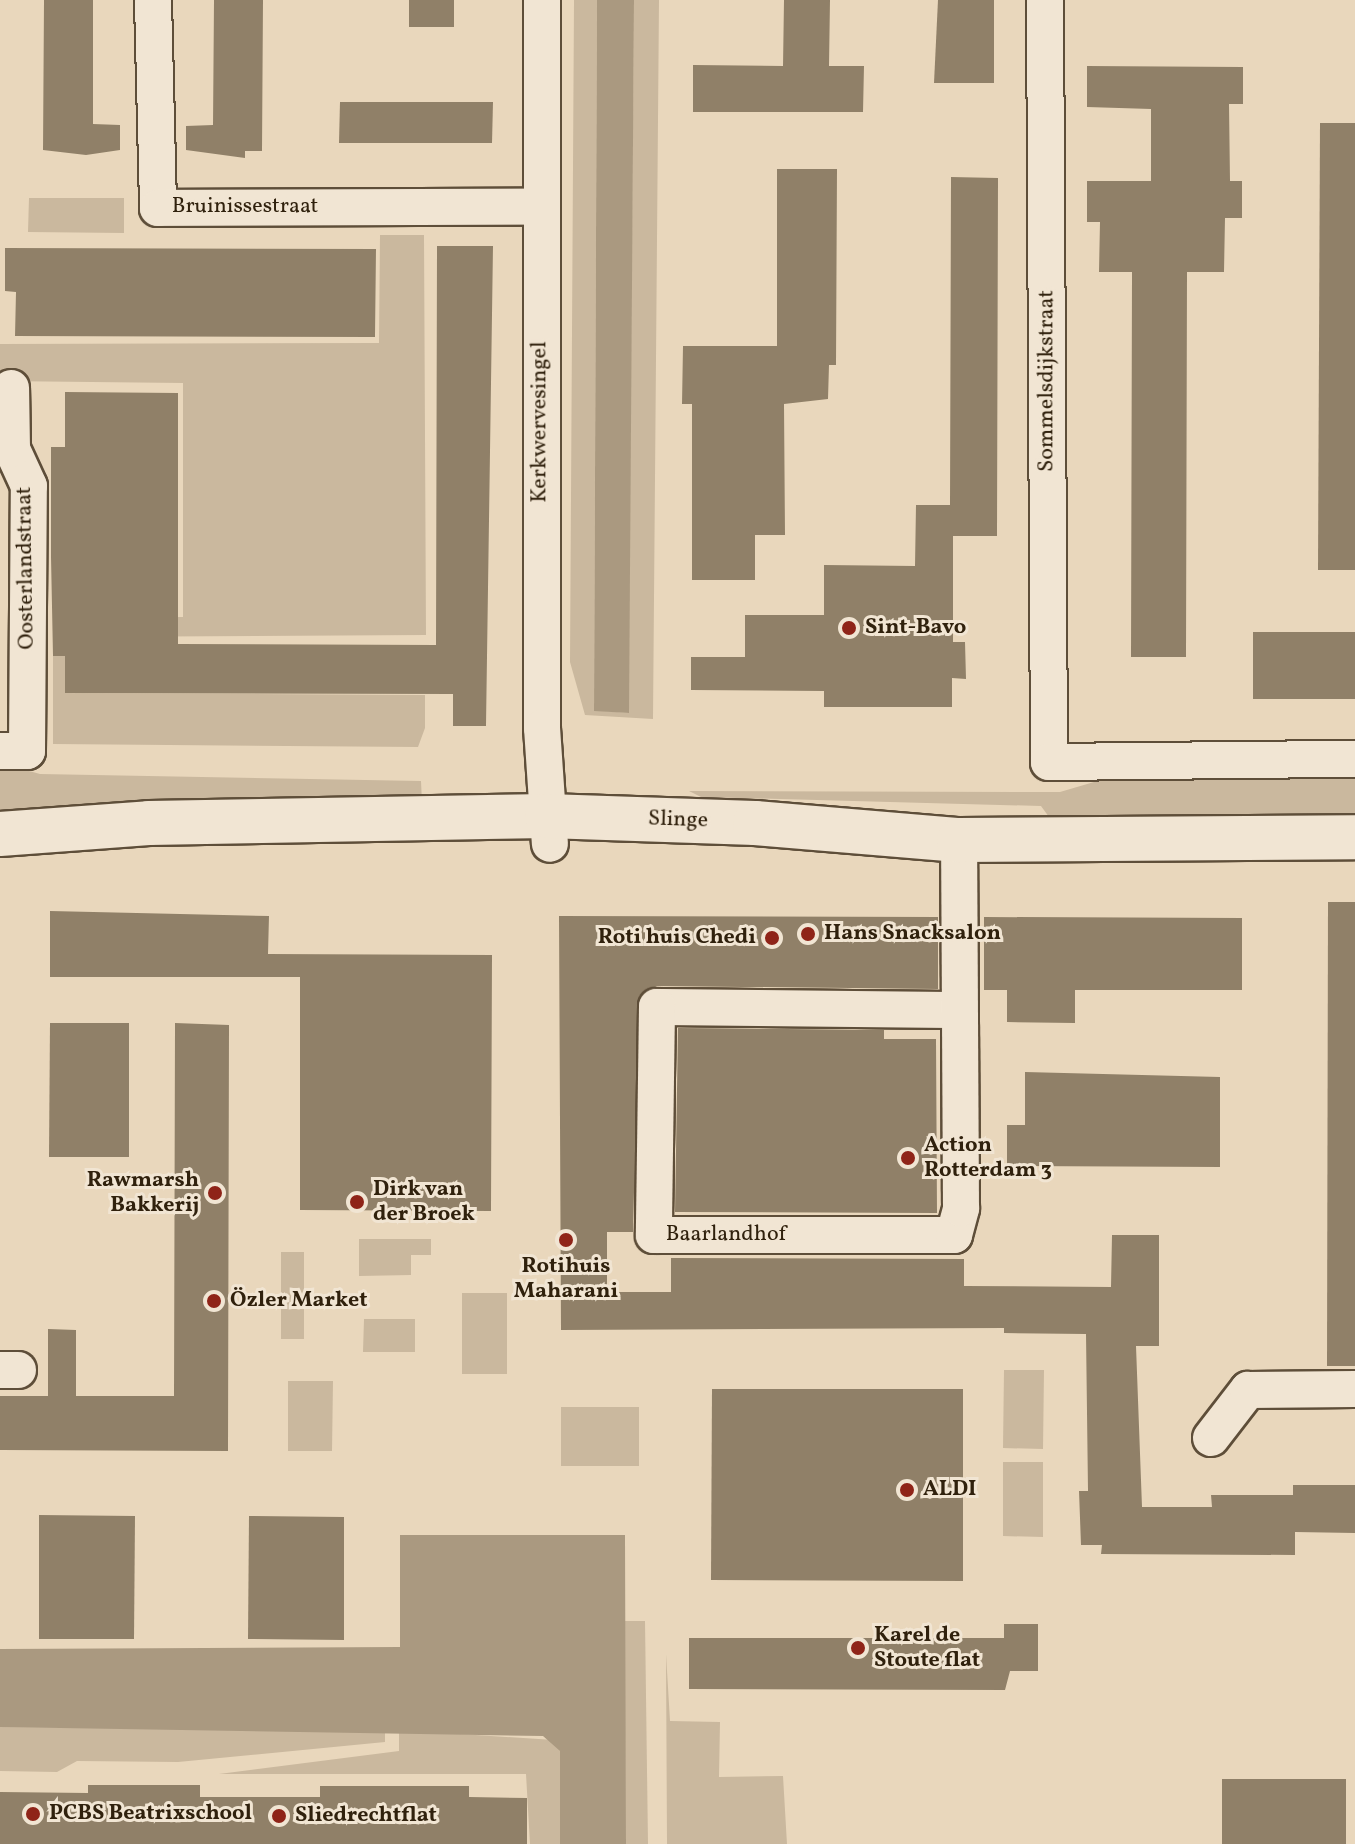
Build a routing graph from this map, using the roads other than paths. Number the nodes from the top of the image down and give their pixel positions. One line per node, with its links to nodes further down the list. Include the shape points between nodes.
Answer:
1 (153, 0): 4 (street, Bruinissestraat, via 158,208)
2 (542, 0): 4 (street, Kerkwervesingel)
3 (1045, 0): 7 (street, Sommelsdijkstraat, via 1049,762)
4 (539, 207): 8 (street, Kerkwervesingel)
5 (11, 388): 6 (street, Oosterlandstraat, via 12,449 29,486)
6 (14, 751)
7 (1355, 759)
8 (548, 830): 9 (street, Slinge, via 149,823); 11 (street, Slinge); 12 (street, Slinge, via 795,846)
9 (0, 834)
10 (1355, 837): 12 (street, Slinge)
11 (0, 849)
12 (959, 849): 13 (street, Slinge); 14 (street, Baarlandhof)
13 (1355, 862)
14 (956, 1010): 14 (street, Baarlandhof, via 657,1007 654,1235 954,1235 961,1208)
15 (1355, 1389): 16 (street, via 1248,1390)
16 (1211, 1438)

